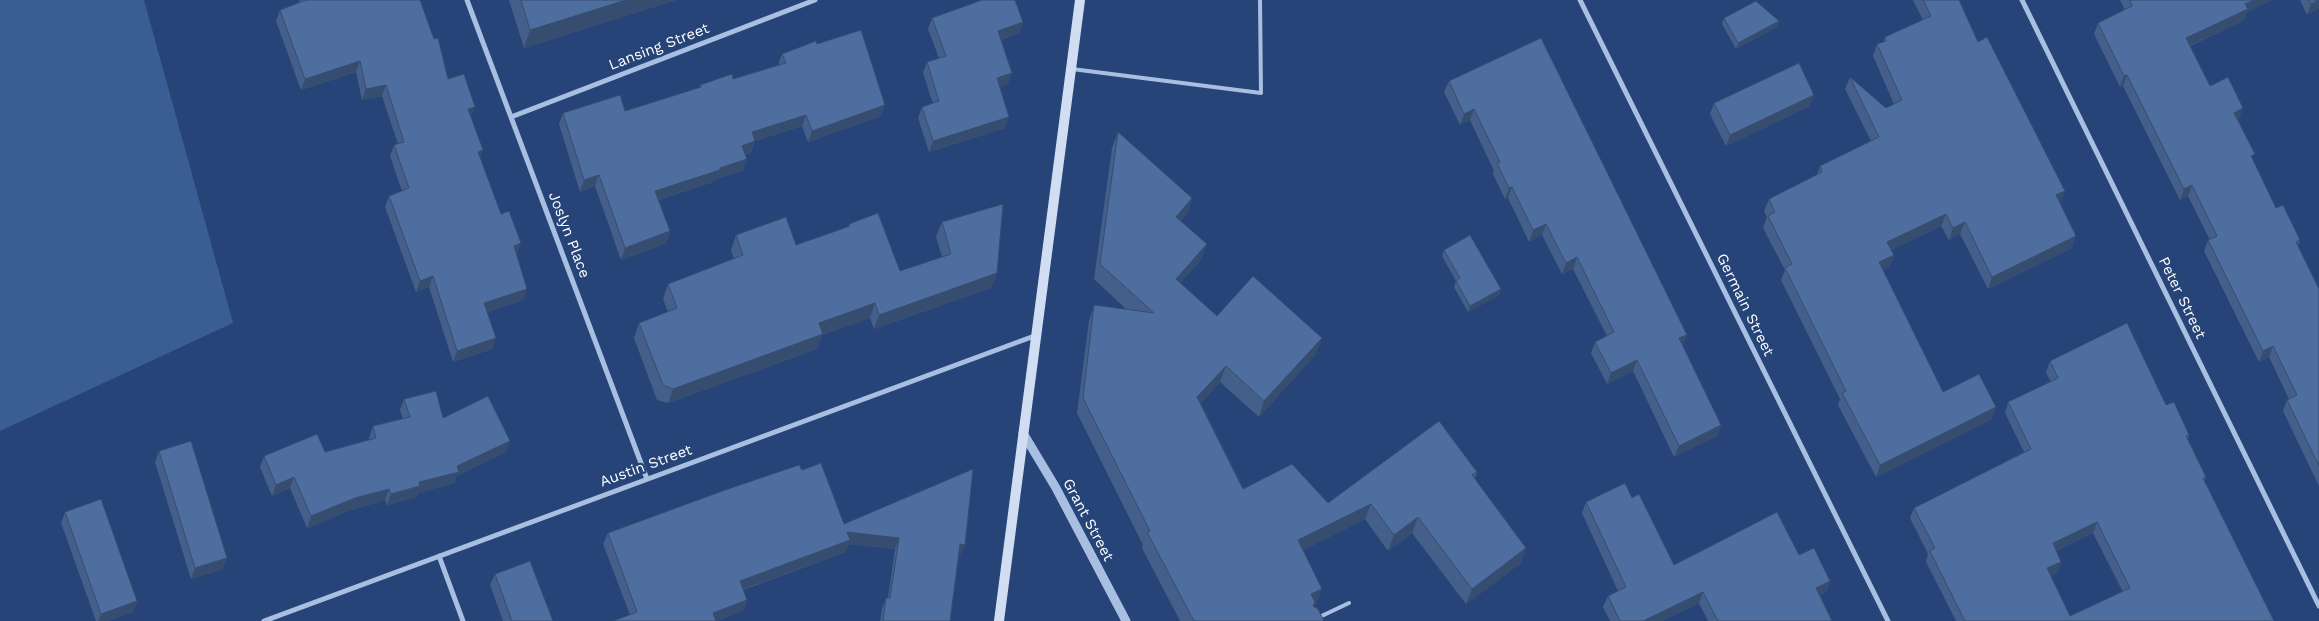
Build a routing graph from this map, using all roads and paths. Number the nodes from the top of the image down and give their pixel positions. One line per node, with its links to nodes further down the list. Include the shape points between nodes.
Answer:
1 (467, 0): 8 (street, Joslyn Place)
2 (815, 0): 8 (street, Lansing Street)
3 (1080, 0): 7 (main road)
4 (1260, 0): 7 (lane, via 1261,93)
5 (1580, 0): 20 (street, Germain Street)
6 (2022, 0): 14 (street, Peter Street)
7 (1071, 68): 9 (main road)
8 (511, 117): 11 (street, Joslyn Place)
9 (1037, 335): 10 (main road); 11 (street, Austin Street)
10 (1022, 433): 17 (main road); 18 (street, Grant Street, via 1056,488)
11 (647, 479): 12 (street, Austin Street)
12 (439, 556): 15 (street, Austin Street); 16 (street)
13 (1349, 603): 19 (lane)
14 (2319, 606)
15 (264, 621)
16 (463, 621)
17 (999, 621)
18 (1126, 621)
19 (1311, 621)
20 (1888, 621)

